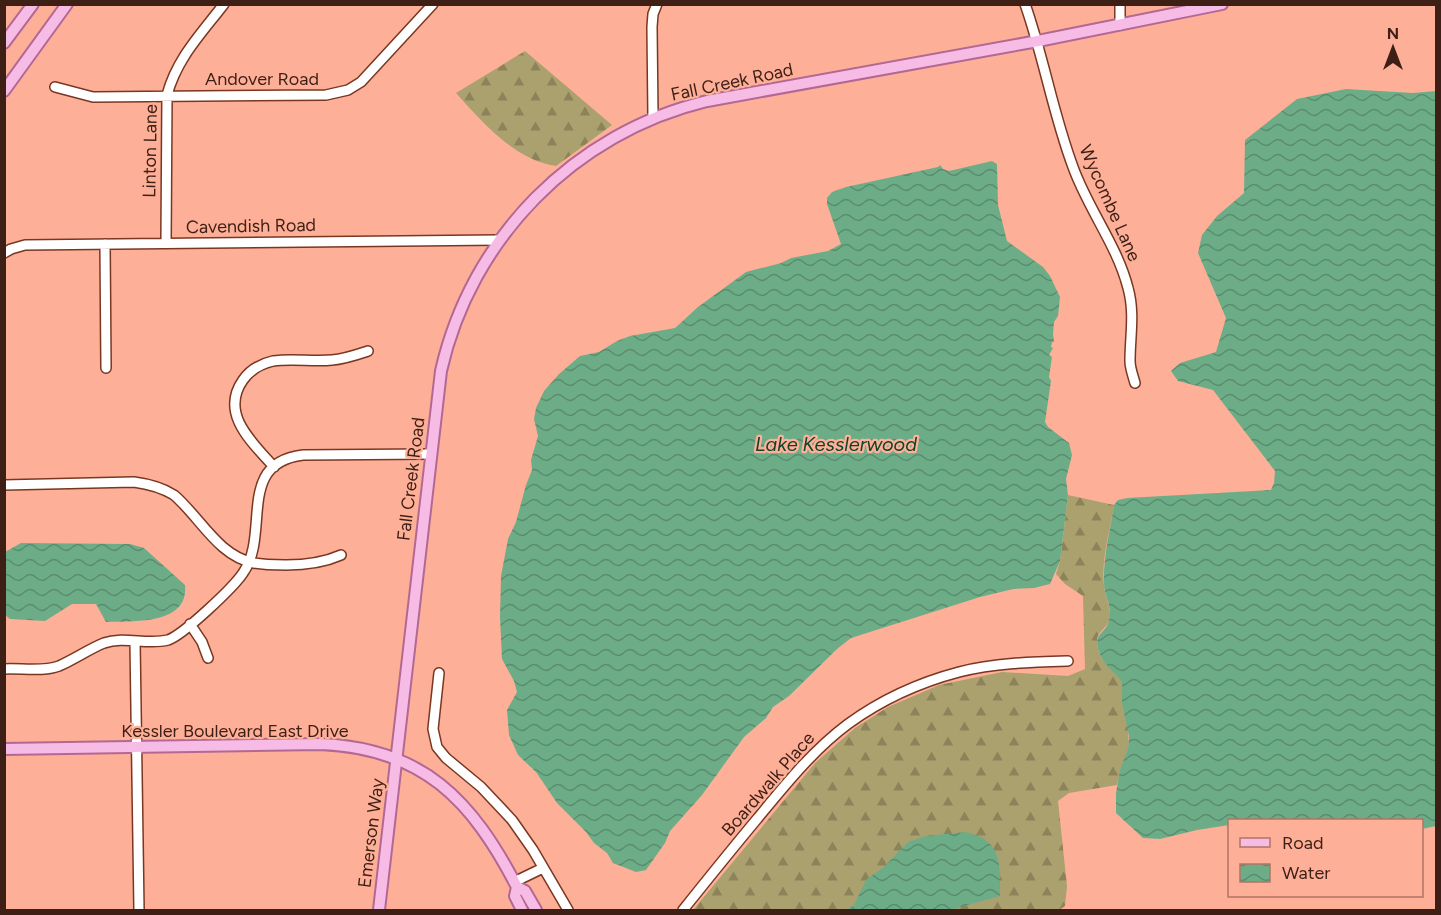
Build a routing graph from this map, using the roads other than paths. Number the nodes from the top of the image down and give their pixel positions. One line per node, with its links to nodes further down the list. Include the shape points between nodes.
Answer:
1 (33, 4): 11 (main road)
2 (67, 4): 13 (main road)
3 (224, 4): 14 (street, Linton Lane, via 181,59)
4 (433, 4): 14 (street, Andover Road, via 370,74 348,90 326,95)
5 (657, 4): 15 (street, via 652,27)
6 (1025, 4): 10 (street, Wycombe Lane)
7 (1120, 4): 9 (street)
8 (1222, 4): 9 (main road, Fall Creek Road)
9 (1120, 26): 10 (main road, Fall Creek Road)
10 (1038, 41): 15 (main road, Fall Creek Road, via 707,101); 22 (street, Wycombe Lane, via 1073,168 1128,285 1133,318 1130,363)
11 (4, 43)
12 (55, 87): 14 (street, Andover Road, via 93,97)
13 (4, 92)
14 (167, 95): 17 (street, Linton Lane)
15 (653, 118): 16 (main road, Fall Creek Road, via 610,139 571,166 529,204)
16 (499, 240): 17 (street, Cavendish Road); 23 (main road, Fall Creek Road, via 475,278 450,338 440,375)
17 (166, 243): 18 (street, Cavendish Road)
18 (105, 244): 19 (street, Cavendish Road, via 25,245); 21 (street)
19 (4, 253)
20 (368, 351): 24 (street, via 331,360 271,362 257,366 246,377 236,396 236,418 243,432)
21 (106, 368)
22 (1135, 383)
23 (431, 454): 24 (street, via 303,455); 36 (main road, Fall Creek Road)
24 (273, 466): 27 (street, via 259,489 255,542)
25 (4, 485): 27 (street, via 134,482 157,486 177,498 225,548)
26 (340, 555): 27 (street, via 316,564)
27 (249, 562): 28 (street, via 233,585)
28 (190, 624): 29 (street, via 169,639); 30 (street)
29 (135, 641): 32 (street, via 104,644 53,667); 34 (street)
30 (208, 658)
31 (1068, 661): 44 (street, Boardwalk Place, via 960,672 910,690 858,718 829,739 795,774)
32 (4, 669)
33 (439, 673): 37 (street, via 433,729 437,747 502,808)
34 (137, 747): 35 (main road, Kessler Boulevard East Drive); 36 (main road, Kessler Boulevard East Drive, via 320,744 363,748); 39 (street)
35 (4, 749)
36 (396, 758): 38 (main road, Kessler Boulevard East Drive, via 431,777 460,802 487,834); 40 (main road, Emerson Way)
37 (543, 868): 38 (street); 43 (street)
38 (516, 885): 41 (main road, Kessler Boulevard East Drive, via 515,896); 42 (main road, Kessler Boulevard East Drive, via 525,891)
39 (139, 910)
40 (378, 910)
41 (522, 910)
42 (536, 910)
43 (568, 910)
44 (682, 910)

